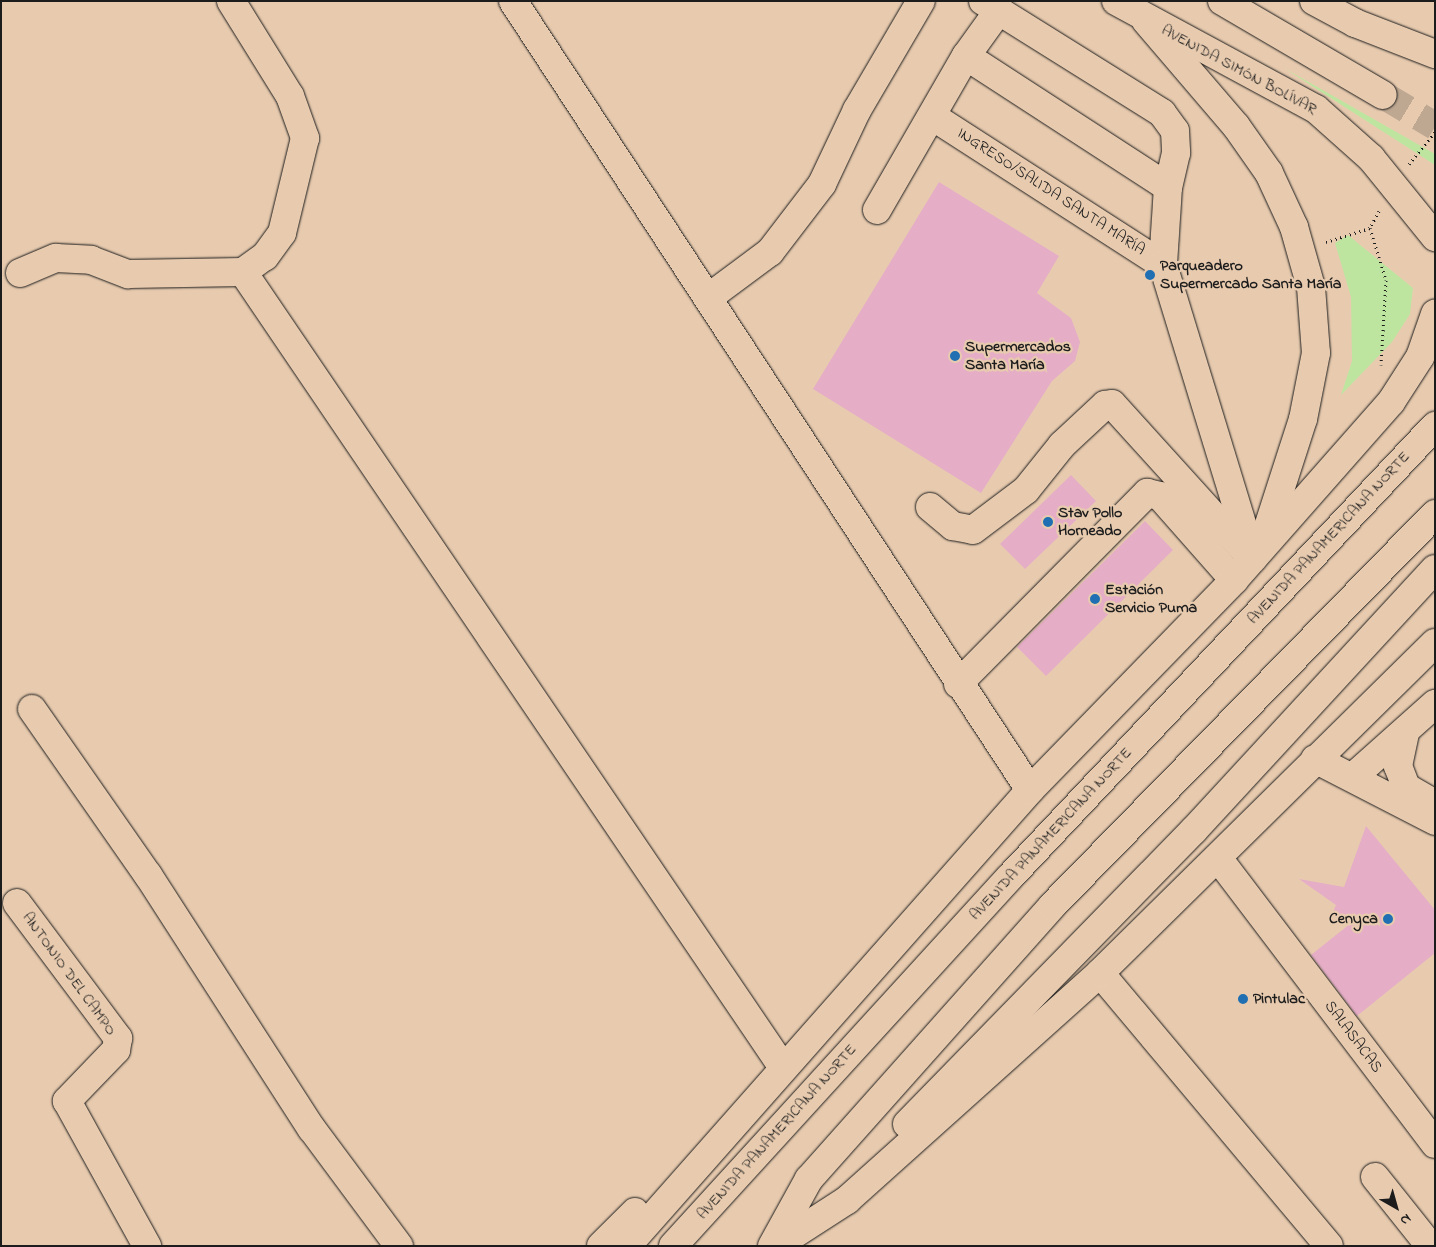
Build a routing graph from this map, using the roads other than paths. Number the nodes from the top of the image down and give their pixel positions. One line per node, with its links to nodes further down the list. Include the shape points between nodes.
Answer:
1 (231, 1): 17 (main road, via 290,96 305,138 282,233 265,256)
2 (513, 1): 19 (main road)
3 (921, 1): 19 (main road, via 857,110 822,184 770,252)
4 (1116, 1): 8 (main road, AVENIDA SIMÓN BOLÍVAR)
5 (1222, 1): 11 (main road)
6 (1314, 1): 9 (main road, via 1355,23)
7 (991, 6): 10 (main road); 13 (main road, via 1162,113 1175,131 1176,153)
8 (1146, 21): 15 (main road, AVENIDA SIMÓN BOLÍVAR, via 1316,109 1394,184); 24 (main road, via 1236,126 1269,173 1301,251 1311,287 1316,353 1303,419)
9 (1435, 54)
10 (966, 56): 12 (main road); 13 (main road)
11 (1383, 95)
12 (932, 116): 14 (main road); 16 (main road, INGRESO/SALIDA SANTA MARÍA)
13 (1168, 187): 16 (main road)
14 (877, 210)
15 (1435, 237)
16 (1163, 264): 24 (main road, INGRESO/SALIDA SANTA MARÍA)
17 (243, 272): 18 (main road, via 128,274 91,260 56,258); 40 (main road)
18 (20, 273)
19 (708, 298): 28 (main road)
20 (1435, 314): 24 (main road, via 1420,357 1399,390)
21 (1435, 426): 48 (main road, AVENIDA PANAMERICANA NORTE, via 1010,877)
22 (930, 507): 24 (main road, via 953,526 973,530 1026,490 1062,445 1104,405 1112,404)
23 (1435, 514): 49 (main road, via 1052,906 809,1179)
24 (1257, 555): 26 (main road)
25 (1435, 569): 43 (main road, via 1194,830 903,1128)
26 (1234, 580): 28 (main road, via 1160,496 1147,493); 34 (main road)
27 (1435, 643): 32 (main road)
28 (958, 684): 34 (main road)
29 (1435, 704): 31 (main road)
30 (32, 709): 45 (main road, via 148,875 312,1129)
31 (1405, 733): 33 (main road); 35 (main road, via 1398,766 1406,786)
32 (1315, 759): 33 (main road); 37 (main road)
33 (1353, 777): 36 (main road)
34 (1030, 790): 40 (main road)
35 (1435, 804)
36 (1435, 821)
37 (1218, 858): 39 (main road); 41 (main road, SALASACAS)
38 (18, 903): 44 (main road, ANTONIO DEL CAMPO, via 118,1038 116,1050 68,1101)
39 (1100, 973): 43 (main road); 51 (main road)
40 (782, 1066): 46 (main road); 47 (main road)
41 (1435, 1144)
42 (1375, 1177): 52 (main road)
43 (847, 1200): 50 (main road)
44 (147, 1246)
45 (399, 1246)
46 (601, 1246)
47 (627, 1246)
48 (673, 1246)
49 (772, 1246)
50 (776, 1246)
51 (1329, 1246)
52 (1430, 1246)

